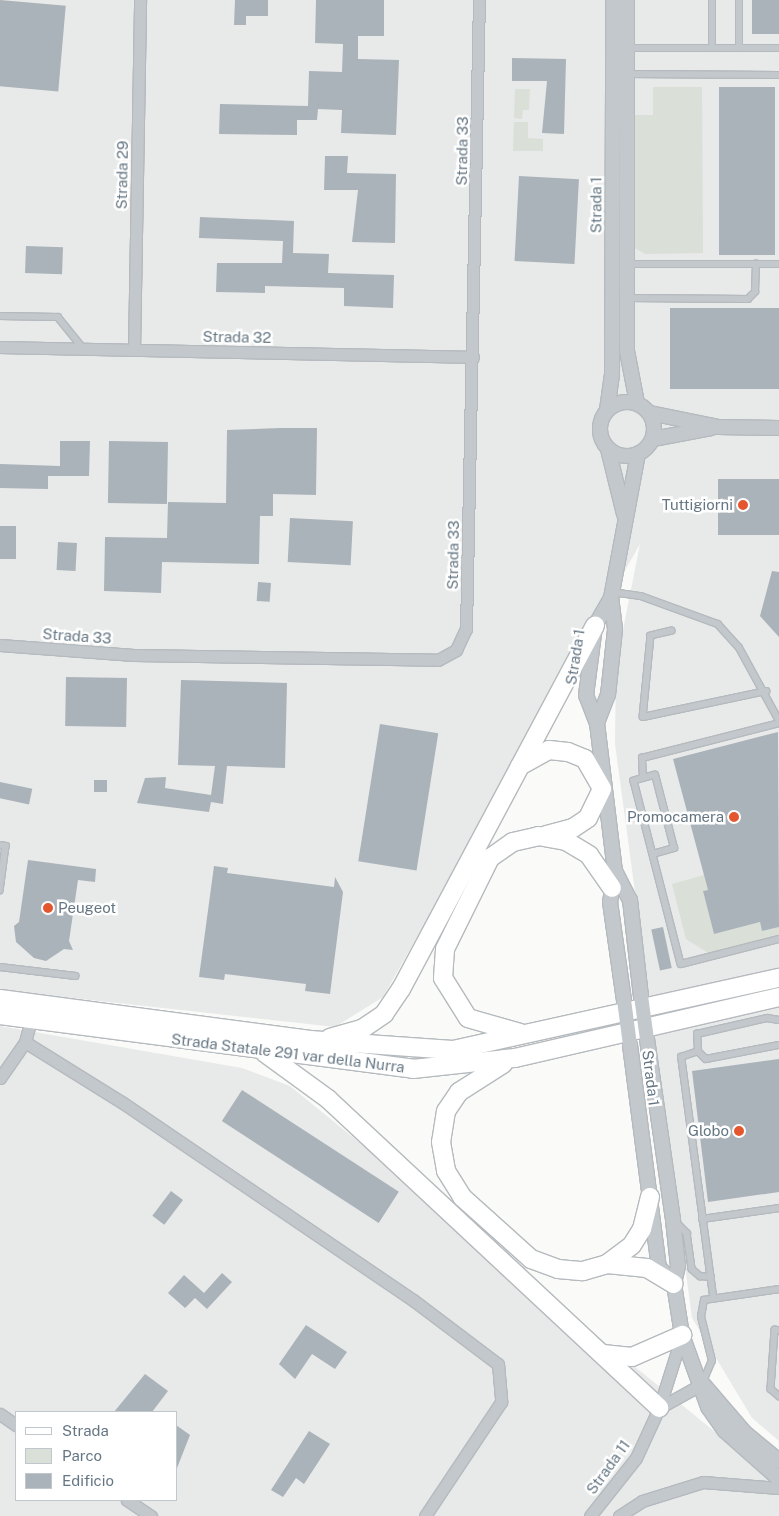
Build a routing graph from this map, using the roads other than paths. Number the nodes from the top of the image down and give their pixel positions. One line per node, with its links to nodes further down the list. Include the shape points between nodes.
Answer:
1 (140, 0): 20 (street, Strada 29)
2 (479, 0): 21 (street, Strada 33)
3 (613, 0): 23 (street, Strada 1, via 612,375)
4 (627, 0): 7 (street)
5 (712, 0): 8 (lane)
6 (738, 0): 9 (lane)
7 (626, 48): 8 (lane); 11 (street)
8 (712, 48): 9 (lane)
9 (739, 48): 10 (lane)
10 (779, 48)
11 (626, 74): 12 (lane); 13 (street)
12 (779, 75)
13 (625, 264): 14 (lane); 16 (street)
14 (756, 264): 15 (lane); 16 (lane, via 756,292 748,299)
15 (779, 264)
16 (626, 298): 22 (street, via 629,376)
17 (0, 316): 19 (lane, via 58,317)
18 (0, 347): 19 (street, Strada 32)
19 (83, 349): 20 (street, Strada 32)
20 (134, 350): 21 (street, Strada 32)
21 (473, 357): 34 (street, Strada 33, via 466,629 456,650 438,660 134,655)
22 (637, 403): 23 (street, via 621,402); 24 (street)
23 (607, 410): 28 (street, via 600,430)
24 (650, 413): 25 (street); 27 (street)
25 (718, 427): 26 (street); 27 (street)
26 (779, 428)
27 (653, 439): 29 (street)
28 (608, 449): 29 (street, via 626,456); 30 (street, Strada 1)
29 (638, 454): 30 (street, Strada 1)
30 (625, 520): 31 (street, Strada 1)
31 (612, 595): 32 (street, Strada 1); 35 (lane, via 641,596 718,624); 37 (street, Strada 1, via 615,629 608,695)
32 (595, 626): 37 (street, Strada 1, via 586,695); 38 (main road)
33 (672, 630): 35 (lane, via 651,636 643,717)
34 (0, 645)
35 (766, 691): 36 (lane)
36 (779, 722): 39 (lane, via 642,758)
37 (597, 723): 40 (street, Strada 1)
38 (518, 767): 40 (main road, via 549,750 568,752 584,759); 56 (main road, via 384,1014 362,1029)
39 (643, 778): 43 (lane, via 634,780); 43 (lane, via 655,775 674,848)
40 (602, 789): 41 (main road, via 588,818 573,828); 44 (street, Strada 1)
41 (538, 836): 44 (main road, via 566,841 590,855); 55 (main road, via 513,842 490,858 445,949 444,978 468,1018)
42 (0, 846): 45 (lane, via 6,846)
43 (653, 854): 46 (lane, via 681,964)
44 (613, 880): 63 (street, Strada 1, bridge, via 610,902); 66 (street, Strada 1, bridge, via 630,900)
45 (0, 891)
46 (779, 939)
47 (0, 967): 48 (lane)
48 (75, 976)
49 (779, 978): 55 (main road, Strada Statale 291 var della Nurra)
50 (779, 996): 61 (main road, Strada Statale 291 var della Nurra)
51 (0, 999): 56 (main road, Strada Statale 291 var della Nurra)
52 (0, 1016): 53 (main road, Strada Statale 291 var della Nurra)
53 (31, 1020): 57 (street); 59 (main road, Strada Statale 291 var della Nurra)
54 (779, 1020): 60 (lane, via 767,1018 697,1034)
55 (528, 1035): 56 (main road, Strada Statale 291 var della Nurra, via 452,1050)
56 (310, 1040)
57 (25, 1042): 62 (street); 87 (street, via 123,1103 412,1300 498,1364 501,1402)
58 (779, 1045): 60 (lane, via 706,1060)
59 (260, 1050): 61 (main road, Strada Statale 291 var della Nurra, via 413,1069); 74 (main road, via 328,1099)
60 (698, 1051): 65 (lane, via 681,1057)
61 (515, 1058): 67 (main road, via 459,1092 446,1111 441,1142 446,1171 462,1197 531,1259 558,1269 583,1271)
62 (0, 1078)
63 (650, 1197): 67 (main road, via 642,1230); 69 (street, Strada 1, via 659,1267)
64 (779, 1208): 65 (lane)
65 (702, 1219): 68 (lane)
66 (673, 1220): 68 (lane, via 687,1234 692,1269 700,1276); 69 (street, Strada 1, via 678,1266)
67 (607, 1264): 69 (main road, via 647,1268)
68 (711, 1277): 71 (lane)
69 (674, 1284): 73 (street, Strada 1)
70 (779, 1289): 71 (lane)
71 (713, 1296): 75 (lane, via 700,1307 712,1361)
72 (779, 1330): 76 (lane, via 776,1330 771,1389)
73 (682, 1335): 74 (main road, via 632,1357); 75 (street, Strada 1); 77 (street, Strada 11)
74 (603, 1354): 77 (main road)
75 (702, 1384): 77 (street); 80 (street, Strada 1); 83 (street, Strada 1, via 708,1407 724,1431)
76 (779, 1396)
77 (660, 1408): 88 (street, Strada 11, via 636,1458)
78 (0, 1414): 79 (street)
79 (15, 1424)
80 (745, 1433): 81 (lane); 82 (street, Strada 1)
81 (779, 1452)
82 (779, 1461)
83 (779, 1478)
84 (779, 1488): 89 (street, via 703,1482 642,1501)
85 (128, 1501): 86 (street)
86 (151, 1516)
87 (425, 1516)
88 (590, 1516)
89 (619, 1516)

